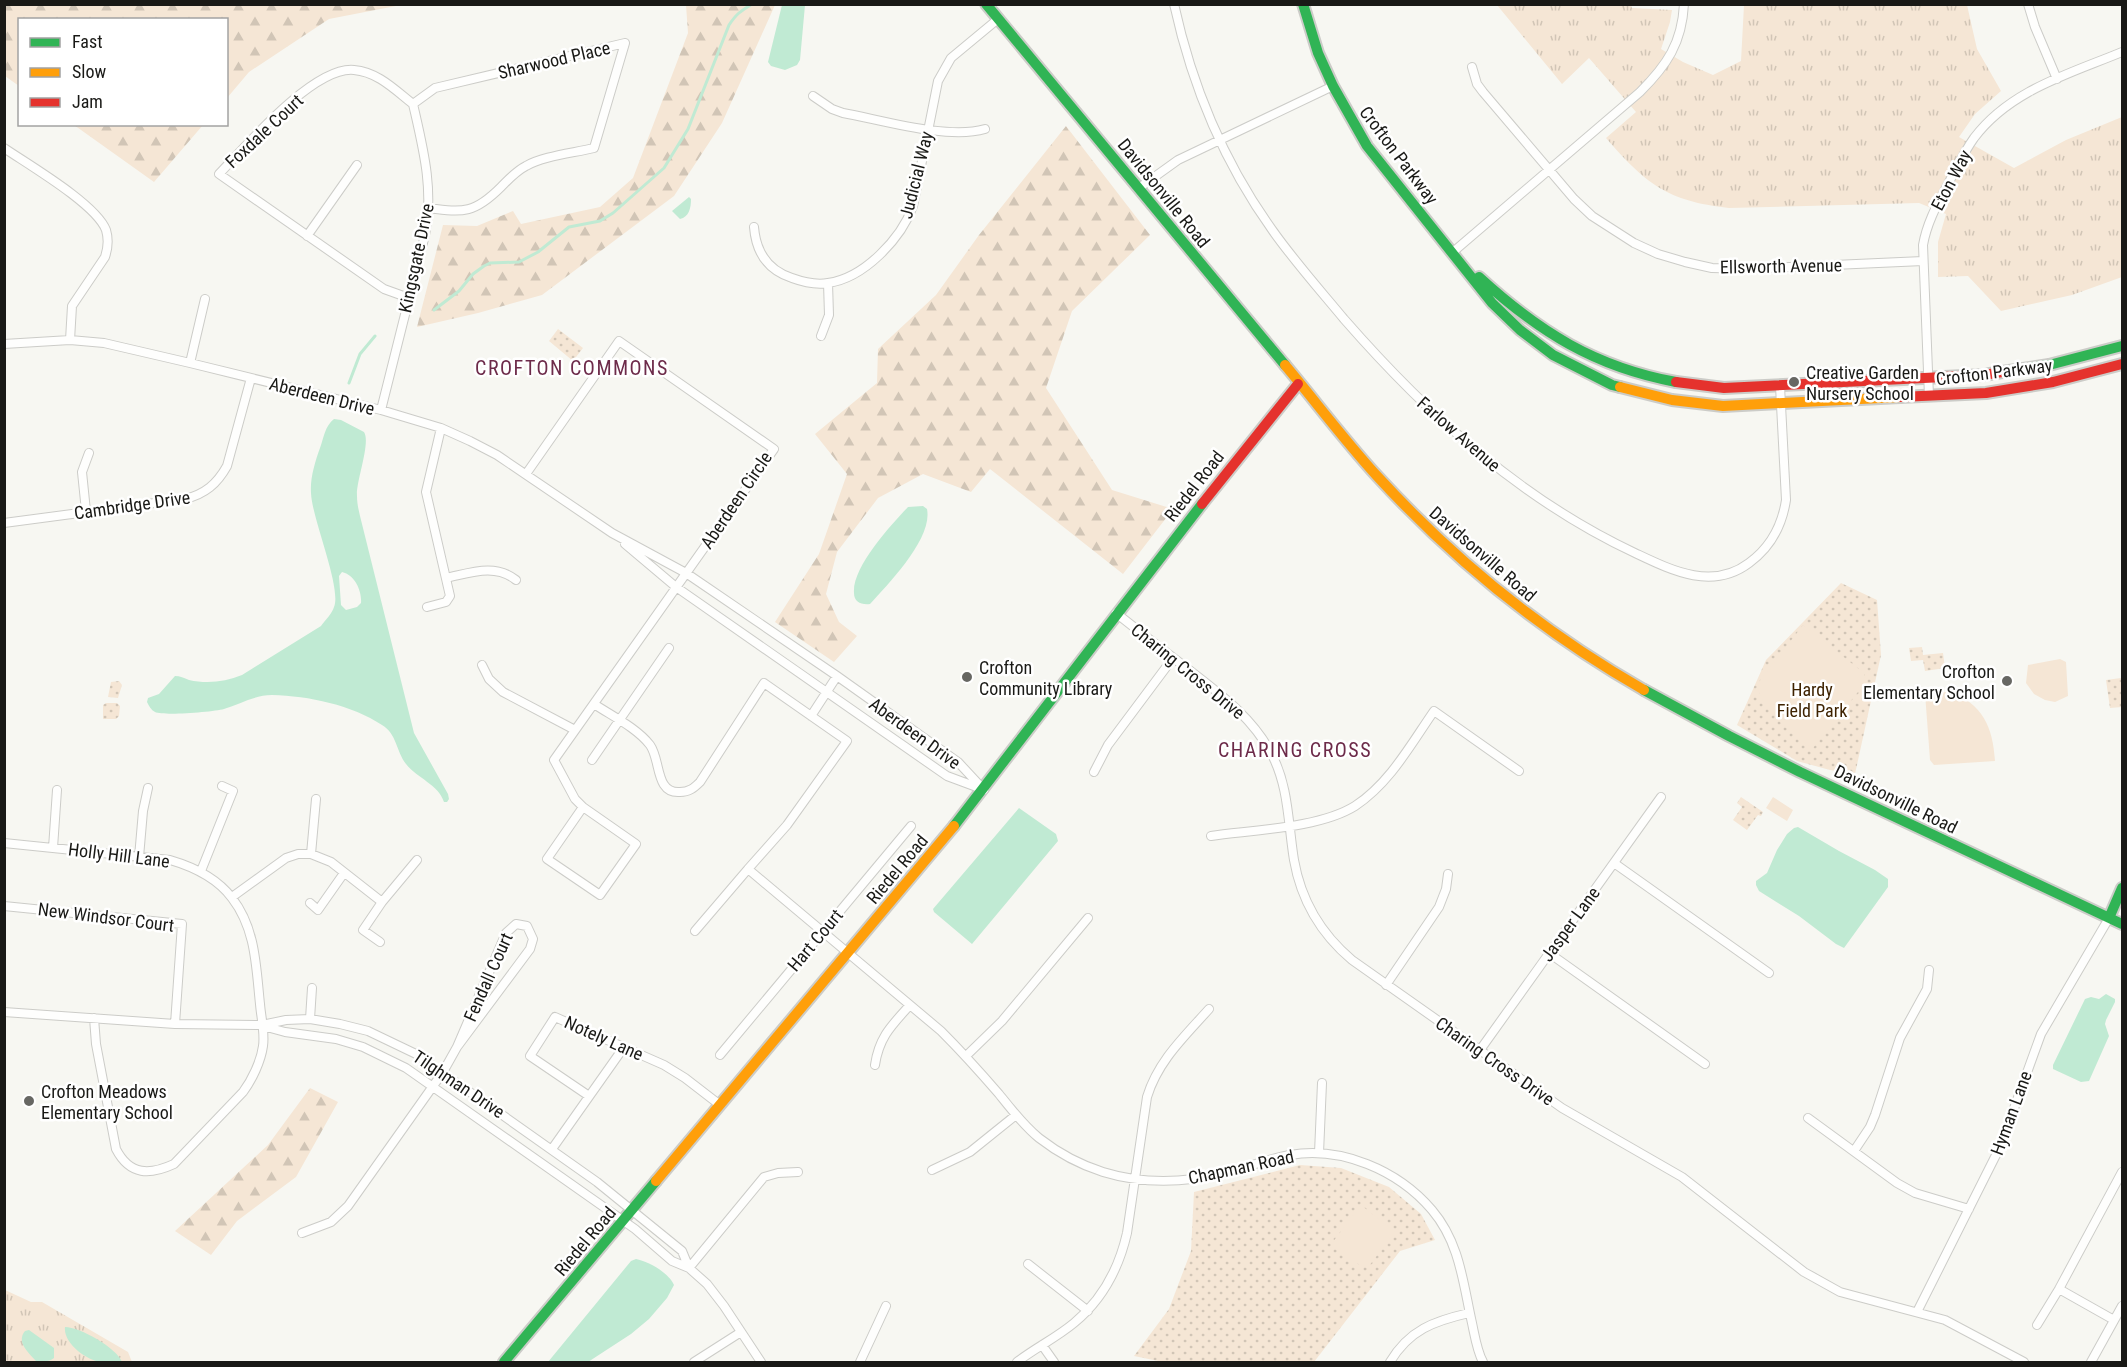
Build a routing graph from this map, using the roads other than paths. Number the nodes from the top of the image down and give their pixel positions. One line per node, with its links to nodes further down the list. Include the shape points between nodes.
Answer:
1 (986, 4): 6 (street, Davidsonville Road)
2 (1174, 4): 15 (street, Farlow Avenue, via 1190,66)
3 (1303, 4): 10 (street, Crofton Parkway)
4 (1684, 4): 18 (street, via 1678,39 1660,73)
5 (2028, 4): 9 (street)
6 (998, 19): 13 (street, Judicial Way, via 951,58 934,94); 19 (street, Davidsonville Road)
7 (2122, 52): 9 (street, Eton Way)
8 (1472, 67): 18 (street, Ellsworth Avenue, via 1477,84)
9 (2057, 79): 24 (street, Eton Way, via 2007,105 1974,138 1926,230)
10 (1333, 86): 15 (street); 23 (street, Crofton Parkway, via 1367,146)
11 (813, 96): 13 (street, via 832,110)
12 (412, 104): 20 (street, Kingsgate Drive, via 428,176); 20 (street, Sharwood Place, via 435,88 625,43 594,148 528,164 477,207 454,211); 22 (street, Foxdale Court, via 372,74 352,69 330,74 272,119 219,174)
13 (928, 129): 14 (street, via 963,133); 25 (street, Judicial Way, via 913,206 904,227 872,262 853,275)
14 (985, 129)
15 (1219, 141): 19 (street, via 1167,166); 40 (street, Farlow Avenue, via 1256,208 1298,264 1382,362 1434,415 1543,501 1674,572 1710,577 1734,572 1754,560 1772,541 1782,521 1786,500)
16 (4, 148): 29 (street, via 88,206 106,231 105,258 72,306)
17 (357, 165): 22 (street)
18 (1549, 170): 23 (street); 24 (street, Ellsworth Avenue, via 1574,199 1610,229 1658,254 1685,262 1746,269)
19 (1139, 188): 37 (street, Davidsonville Road)
20 (429, 208): 26 (street, Kingsgate Drive)
21 (754, 227): 25 (street, Judicial Way, via 757,248 777,272 800,281)
22 (307, 236): 26 (street, Foxdale Court, via 384,289)
23 (1453, 252): 38 (street, Crofton Parkway, via 1499,297 1534,324 1619,369 1675,383 1724,388); 40 (street, Crofton Parkway, via 1492,303 1520,330 1553,355 1612,385 1698,404)
24 (1923, 261): 36 (street, Eton Way)
25 (828, 284): 28 (street, via 829,315)
26 (409, 298): 41 (street, Kingsgate Drive)
27 (205, 299): 33 (street)
28 (822, 336)
29 (70, 340): 30 (street, Aberdeen Drive); 33 (street, Aberdeen Drive, via 104,343)
30 (4, 344)
31 (2120, 347): 32 (street); 36 (street, Crofton Parkway, via 2018,371)
32 (2122, 359)
33 (190, 363): 35 (street, Aberdeen Drive)
34 (2122, 364): 39 (street, Crofton Parkway, via 2021,388)
35 (251, 378): 41 (street, Aberdeen Drive); 45 (street, Cambridge Drive, via 227,466 213,485 185,499)
36 (1928, 379): 38 (street, Crofton Parkway); 39 (street, Eton Way)
37 (1298, 384): 53 (street, Riedel Road); 92 (street, Davidsonville Road, via 1411,513 1487,583 1560,638 1734,739)
38 (1780, 386): 40 (street, Farlow Avenue)
39 (1929, 396): 40 (street, Crofton Parkway)
40 (1780, 403)
41 (381, 411): 42 (street, Aberdeen Drive)
42 (441, 428): 44 (street, Aberdeen Drive, via 488,450); 49 (street, via 426,492)
43 (89, 453): 45 (street, via 82,472)
44 (526, 474): 47 (street, Aberdeen Drive); 48 (street, Aberdeen Circle, via 618,341 774,449)
45 (86, 511): 46 (street, Cambridge Drive)
46 (4, 523)
47 (612, 532): 48 (street, Aberdeen Drive); 51 (street, Aberdeen Drive)
48 (686, 573): 51 (street); 57 (street, Aberdeen Drive)
49 (446, 578): 50 (street, via 498,570); 52 (street, via 449,600)
50 (516, 580)
51 (676, 587): 58 (street, Aberdeen Drive); 59 (street)
52 (427, 607)
53 (1116, 613): 55 (street, Charing Cross Drive); 69 (street, Riedel Road)
54 (669, 648): 61 (street)
55 (1173, 658): 65 (street, via 1108,745); 73 (street, Charing Cross Drive, via 1229,700 1259,734 1278,769)
56 (482, 665): 62 (street, via 489,679 503,692)
57 (837, 676): 58 (street); 69 (street, Aberdeen Drive, via 958,762)
58 (826, 692): 60 (street); 69 (street, Aberdeen Drive, via 947,776)
59 (594, 704): 61 (street); 62 (street)
60 (811, 716): 61 (street, via 764,683 700,782 682,792 665,788 651,746); 82 (street, via 847,741 787,825)
61 (619, 720): 63 (street)
62 (575, 730): 72 (street, via 554,760)
63 (591, 760)
64 (1519, 771): 73 (street, via 1434,711 1392,772 1369,795 1339,814)
65 (1094, 772)
66 (222, 786): 83 (street, via 233,791)
67 (148, 788): 79 (street)
68 (57, 790): 77 (street)
69 (984, 790): 97 (street, Riedel Road)
70 (1661, 797): 81 (street, Jasper Lane)
71 (316, 799): 78 (street)
72 (583, 807): 72 (street, via 636,844 600,895 547,858)
73 (1290, 825): 75 (street); 101 (street, Charing Cross Drive, via 1299,884 1315,919 1337,948)
74 (911, 826): 95 (street, Hart Court)
75 (1212, 836)
76 (4, 843): 77 (street, Holly Hill Lane)
77 (53, 848): 79 (street, Holly Hill Lane)
78 (311, 854): 84 (street, via 331,862); 87 (street, via 286,858)
79 (139, 856): 83 (street, Holly Hill Lane, via 170,860)
80 (417, 860): 88 (street)
81 (1614, 863): 98 (street, Jasper Lane); 100 (street)
82 (748, 869): 94 (street); 95 (street, Chapman Road)
83 (201, 871): 87 (street, Holly Hill Lane)
84 (344, 873): 88 (street); 89 (street, via 318,910)
85 (1448, 874): 101 (street, via 1439,907)
86 (2122, 888): 92 (street)
87 (232, 897): 109 (street, Holly Hill Lane, via 254,944)
88 (382, 902): 96 (street, via 363,930)
89 (310, 903)
90 (4, 906): 108 (street, New Windsor Court, via 182,924)
91 (1088, 918): 114 (street, via 997,1027)
92 (2109, 918): 93 (street, Davidsonville Road); 131 (street, Hyman Lane, via 2041,1034 2009,1126)
93 (2122, 924)
94 (696, 931)
95 (823, 931): 97 (street, Chapman Road); 113 (street, Hart Court)
96 (380, 942)
97 (848, 952): 103 (street, Chapman Road); 121 (street, Riedel Road)
98 (1549, 954): 112 (street, Jasper Lane); 115 (street)
99 (1929, 970): 125 (street, via 1927,989 1900,1038 1870,1127)
100 (1769, 973)
101 (1386, 986): 112 (street, Charing Cross Drive)
102 (312, 988): 107 (street)
103 (910, 1005): 114 (street, Chapman Road); 116 (street, via 880,1042)
104 (1209, 1009): 130 (street, via 1163,1062 1151,1085)
105 (4, 1012): 106 (street, Tilghman Drive)
106 (94, 1018): 108 (street, Tilghman Drive); 109 (street, Holly Hill Lane, via 116,1149 125,1164 141,1171 174,1164 243,1092 263,1046)
107 (310, 1019): 109 (street, Tilghman Drive); 117 (street, Tilghman Drive, via 368,1031)
108 (175, 1024): 109 (street, Tilghman Drive)
109 (262, 1025): 119 (street, Tilghman Drive, via 363,1047 398,1063)
110 (457, 1047): 110 (street, Fendall Court, via 530,949 533,939 527,926 516,924 506,933); 117 (street, Fendall Court)
111 (624, 1047): 120 (street); 120 (street, Notely Lane, via 555,1017 530,1056); 121 (street, Notely Lane, via 664,1065)
112 (1480, 1050): 141 (street, Charing Cross Drive, via 1562,1108 1682,1177 1804,1272 1840,1292)
113 (720, 1055)
114 (966, 1056): 122 (street, Chapman Road)
115 (1705, 1064)
116 (875, 1065)
117 (443, 1072): 119 (street, Fendall Court); 124 (street, Tilghman Drive)
118 (1322, 1083): 126 (street)
119 (433, 1087): 133 (street, Tilghman Drive); 134 (street, Fendall Court, via 339,1216 323,1227)
120 (589, 1096): 124 (street)
121 (720, 1105): 132 (street, Riedel Road)
122 (1016, 1115): 127 (street, via 970,1152); 130 (street, Chapman Road, via 1058,1151 1102,1172)
123 (1808, 1118): 125 (street)
124 (552, 1149): 132 (street, Tilghman Drive)
125 (1854, 1151): 131 (street, via 1915,1193)
126 (1318, 1153): 130 (street, Chapman Road, via 1291,1155 1196,1179); 142 (street, Chapman Road, via 1353,1159 1384,1172 1431,1209 1456,1249)
127 (932, 1170)
128 (798, 1172): 136 (street, via 764,1178)
129 (2122, 1172): 137 (street)
130 (1136, 1179): 140 (street, via 1123,1252 1110,1281)
131 (1969, 1209): 141 (street, Hyman Lane)
132 (632, 1211): 133 (street, Riedel Road); 136 (street, Tilghman Drive, via 682,1251)
133 (623, 1222): 136 (street, Tilghman Drive, via 672,1261); 148 (street, Riedel Road)
134 (302, 1233)
135 (1028, 1264): 140 (street)
136 (689, 1268): 145 (street, via 707,1284)
137 (2059, 1289): 143 (street); 144 (street)
138 (886, 1306): 151 (street)
139 (2122, 1306): 143 (street)
140 (1088, 1311): 146 (street)
141 (1917, 1312): 147 (street, Charing Cross Drive, via 1945,1320)
142 (1469, 1313): 154 (street, via 1428,1325 1403,1343); 155 (street, Chapman Road)
143 (2114, 1320): 156 (street)
144 (2037, 1325)
145 (741, 1332): 149 (street); 150 (street)
146 (1042, 1345): 152 (street); 153 (street)
147 (2019, 1361)
148 (504, 1362)
149 (694, 1362)
150 (761, 1362)
151 (860, 1362)
152 (1017, 1362)
153 (1054, 1362)
154 (1390, 1362)
155 (1484, 1362)
156 (2091, 1362)

